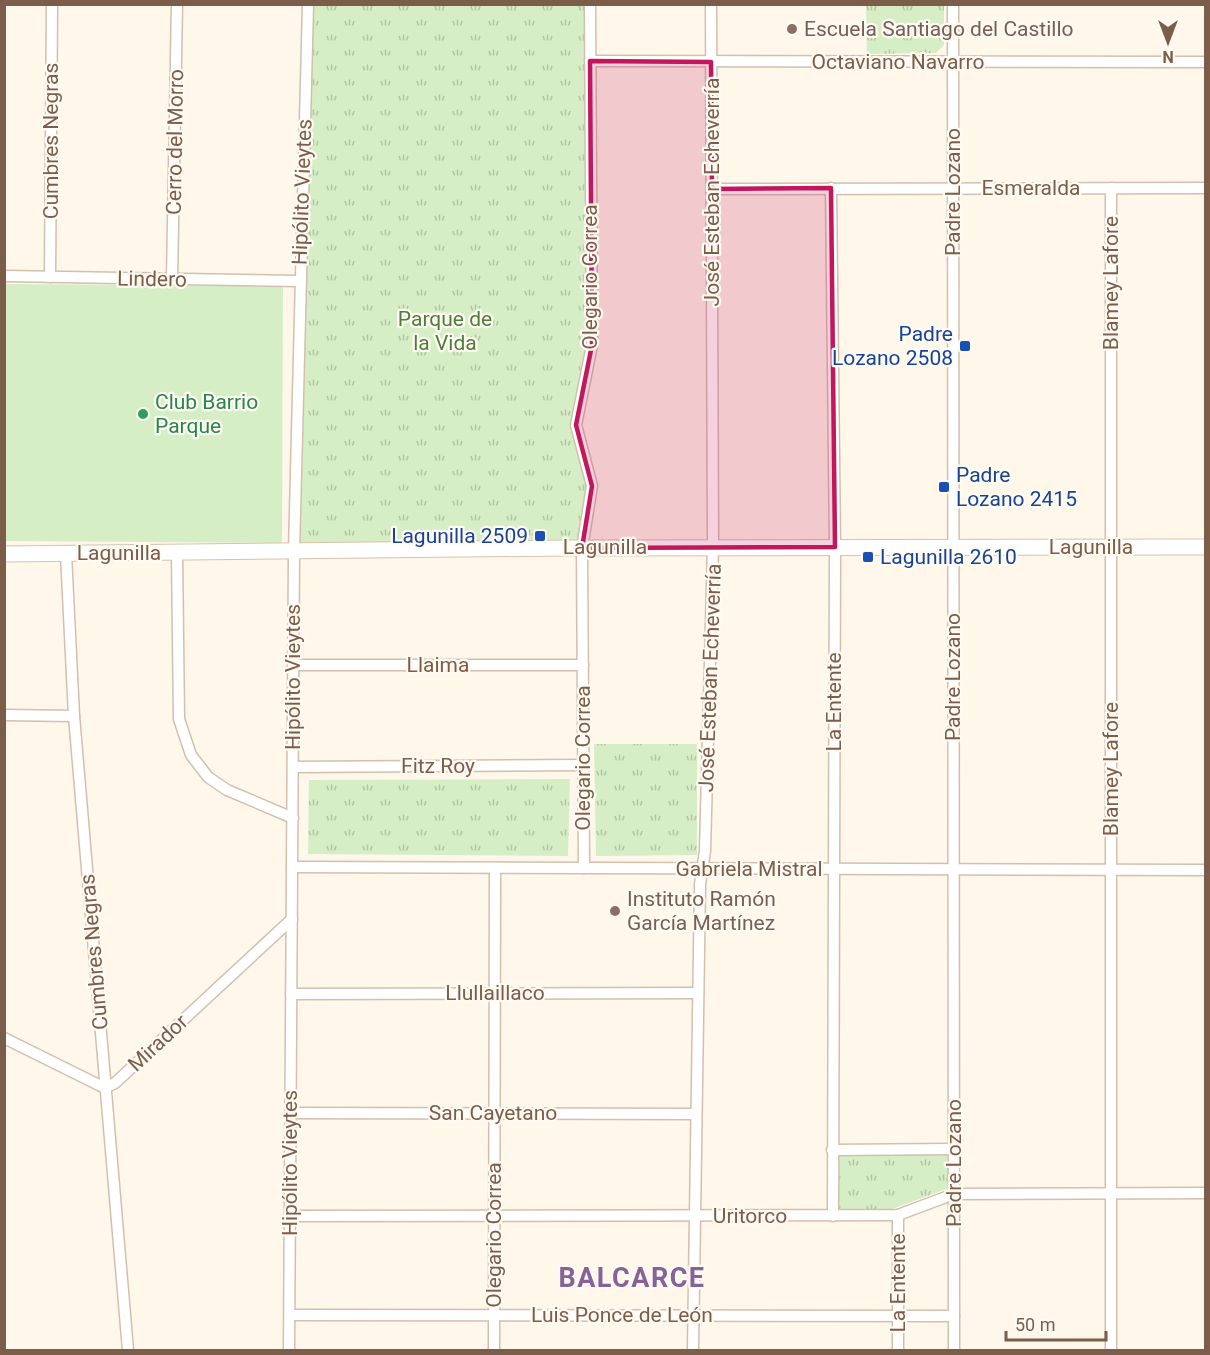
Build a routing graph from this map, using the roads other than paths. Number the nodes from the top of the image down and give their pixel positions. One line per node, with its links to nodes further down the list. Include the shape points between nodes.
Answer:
1 (52, 4): 17 (street, Cumbres Negras)
2 (177, 4): 18 (street, Cerro del Morro)
3 (308, 4): 19 (street, Hipólito Vieytes)
4 (590, 4): 7 (street, Olegario Correa)
5 (711, 4): 8 (street, José Esteban Echeverría)
6 (953, 4): 9 (street, Padre Lozano)
7 (590, 61): 8 (street, Octaviano Navarro); 25 (street, Olegario Correa, via 592,345 576,424 592,486)
8 (711, 62): 9 (street, Octaviano Navarro); 14 (street, José Esteban Echeverría)
9 (953, 62): 10 (street, Octaviano Navarro); 11 (street, Padre Lozano)
10 (1206, 62)
11 (953, 188): 12 (street, Esmeralda); 15 (street, Esmeralda); 23 (street, Padre Lozano)
12 (1111, 188): 13 (street, Esmeralda); 20 (street, Blamey Lafore)
13 (1206, 188)
14 (712, 189): 15 (street, Esmeralda); 21 (street, José Esteban Echeverría)
15 (831, 189): 22 (street, La Entente)
16 (4, 276): 17 (street, Lindero)
17 (50, 277): 18 (street, Lindero)
18 (172, 279): 19 (street, Lindero)
19 (299, 281): 26 (street, Hipólito Vieytes)
20 (1110, 546): 23 (main road, Lagunilla); 24 (main road, Lagunilla); 43 (street, Blamey Lafore)
21 (713, 547): 22 (main road, Lagunilla); 25 (main road, Lagunilla); 40 (street, José Esteban Echeverría)
22 (835, 547): 23 (main road, Lagunilla); 41 (street, La Entente)
23 (953, 547): 42 (street, Padre Lozano)
24 (1206, 547)
25 (582, 548): 26 (main road, Lagunilla); 31 (street, Olegario Correa)
26 (294, 551): 27 (main road, Lagunilla); 30 (street, Hipólito Vieytes)
27 (177, 553): 29 (main road, Lagunilla); 36 (street, via 179,719 191,755 208,777 227,790)
28 (4, 554): 29 (main road, Lagunilla)
29 (66, 554): 33 (street, Cumbres Negras)
30 (293, 665): 31 (street, Llaima); 35 (street, Hipólito Vieytes)
31 (583, 665): 34 (street, Olegario Correa)
32 (4, 715): 33 (street)
33 (74, 716): 50 (street, Cumbres Negras)
34 (583, 765): 35 (street, Fitz Roy); 39 (street, Olegario Correa)
35 (293, 767): 36 (street, Hipólito Vieytes)
36 (293, 818): 37 (street, Hipólito Vieytes)
37 (292, 867): 38 (street, Gabriela Mistral); 45 (street, Hipólito Vieytes)
38 (495, 868): 39 (street, Gabriela Mistral); 46 (street, Olegario Correa)
39 (584, 868): 40 (street, Gabriela Mistral)
40 (703, 869): 41 (street, Gabriela Mistral); 47 (street, José Esteban Echeverría)
41 (833, 869): 42 (street, Gabriela Mistral); 55 (street, La Entente)
42 (954, 869): 43 (street, Gabriela Mistral); 54 (street, Padre Lozano)
43 (1111, 870): 44 (street, Gabriela Mistral); 56 (street, Blamey Lafore)
44 (1206, 870)
45 (292, 919): 48 (street, Hipólito Vieytes); 50 (street, Mirador)
46 (495, 993): 47 (street, Llullaillaco); 48 (street, Llullaillaco); 52 (street, Olegario Correa)
47 (698, 993): 53 (street, José Esteban Echeverría)
48 (291, 994): 51 (street, Hipólito Vieytes)
49 (4, 1038): 50 (street)
50 (105, 1088): 69 (street, Cumbres Negras)
51 (291, 1113): 52 (street, San Cayetano); 60 (street, Hipólito Vieytes)
52 (494, 1113): 53 (street, San Cayetano); 61 (street, Olegario Correa)
53 (694, 1114): 62 (street, José Esteban Echeverría)
54 (954, 1149): 55 (street); 58 (street, Padre Lozano)
55 (832, 1150): 63 (street, La Entente)
56 (1111, 1193): 57 (street, Uritorco); 58 (street, Uritorco); 75 (street, Blamey Lafore)
57 (1206, 1193)
58 (954, 1194): 59 (street, Uritorco); 68 (street, Padre Lozano)
59 (898, 1215): 63 (street, Uritorco); 67 (street, La Entente)
60 (290, 1216): 61 (street, Uritorco); 64 (street, Hipólito Vieytes)
61 (494, 1216): 62 (street, Uritorco); 65 (street, Olegario Correa)
62 (694, 1216): 63 (street, Uritorco); 66 (street, José Esteban Echeverría)
63 (833, 1216)
64 (290, 1315): 65 (street, Luis Ponce de León); 70 (street, Hipólito Vieytes)
65 (494, 1315): 66 (street, Luis Ponce de León); 71 (street, Olegario Correa)
66 (693, 1315): 67 (street, Luis Ponce de León); 72 (street, José Esteban Echeverría)
67 (899, 1316): 68 (street, Luis Ponce de León); 73 (street, La Entente)
68 (954, 1316): 74 (street, Padre Lozano)
69 (128, 1350)
70 (289, 1350)
71 (494, 1350)
72 (693, 1350)
73 (898, 1350)
74 (954, 1350)
75 (1111, 1350)

